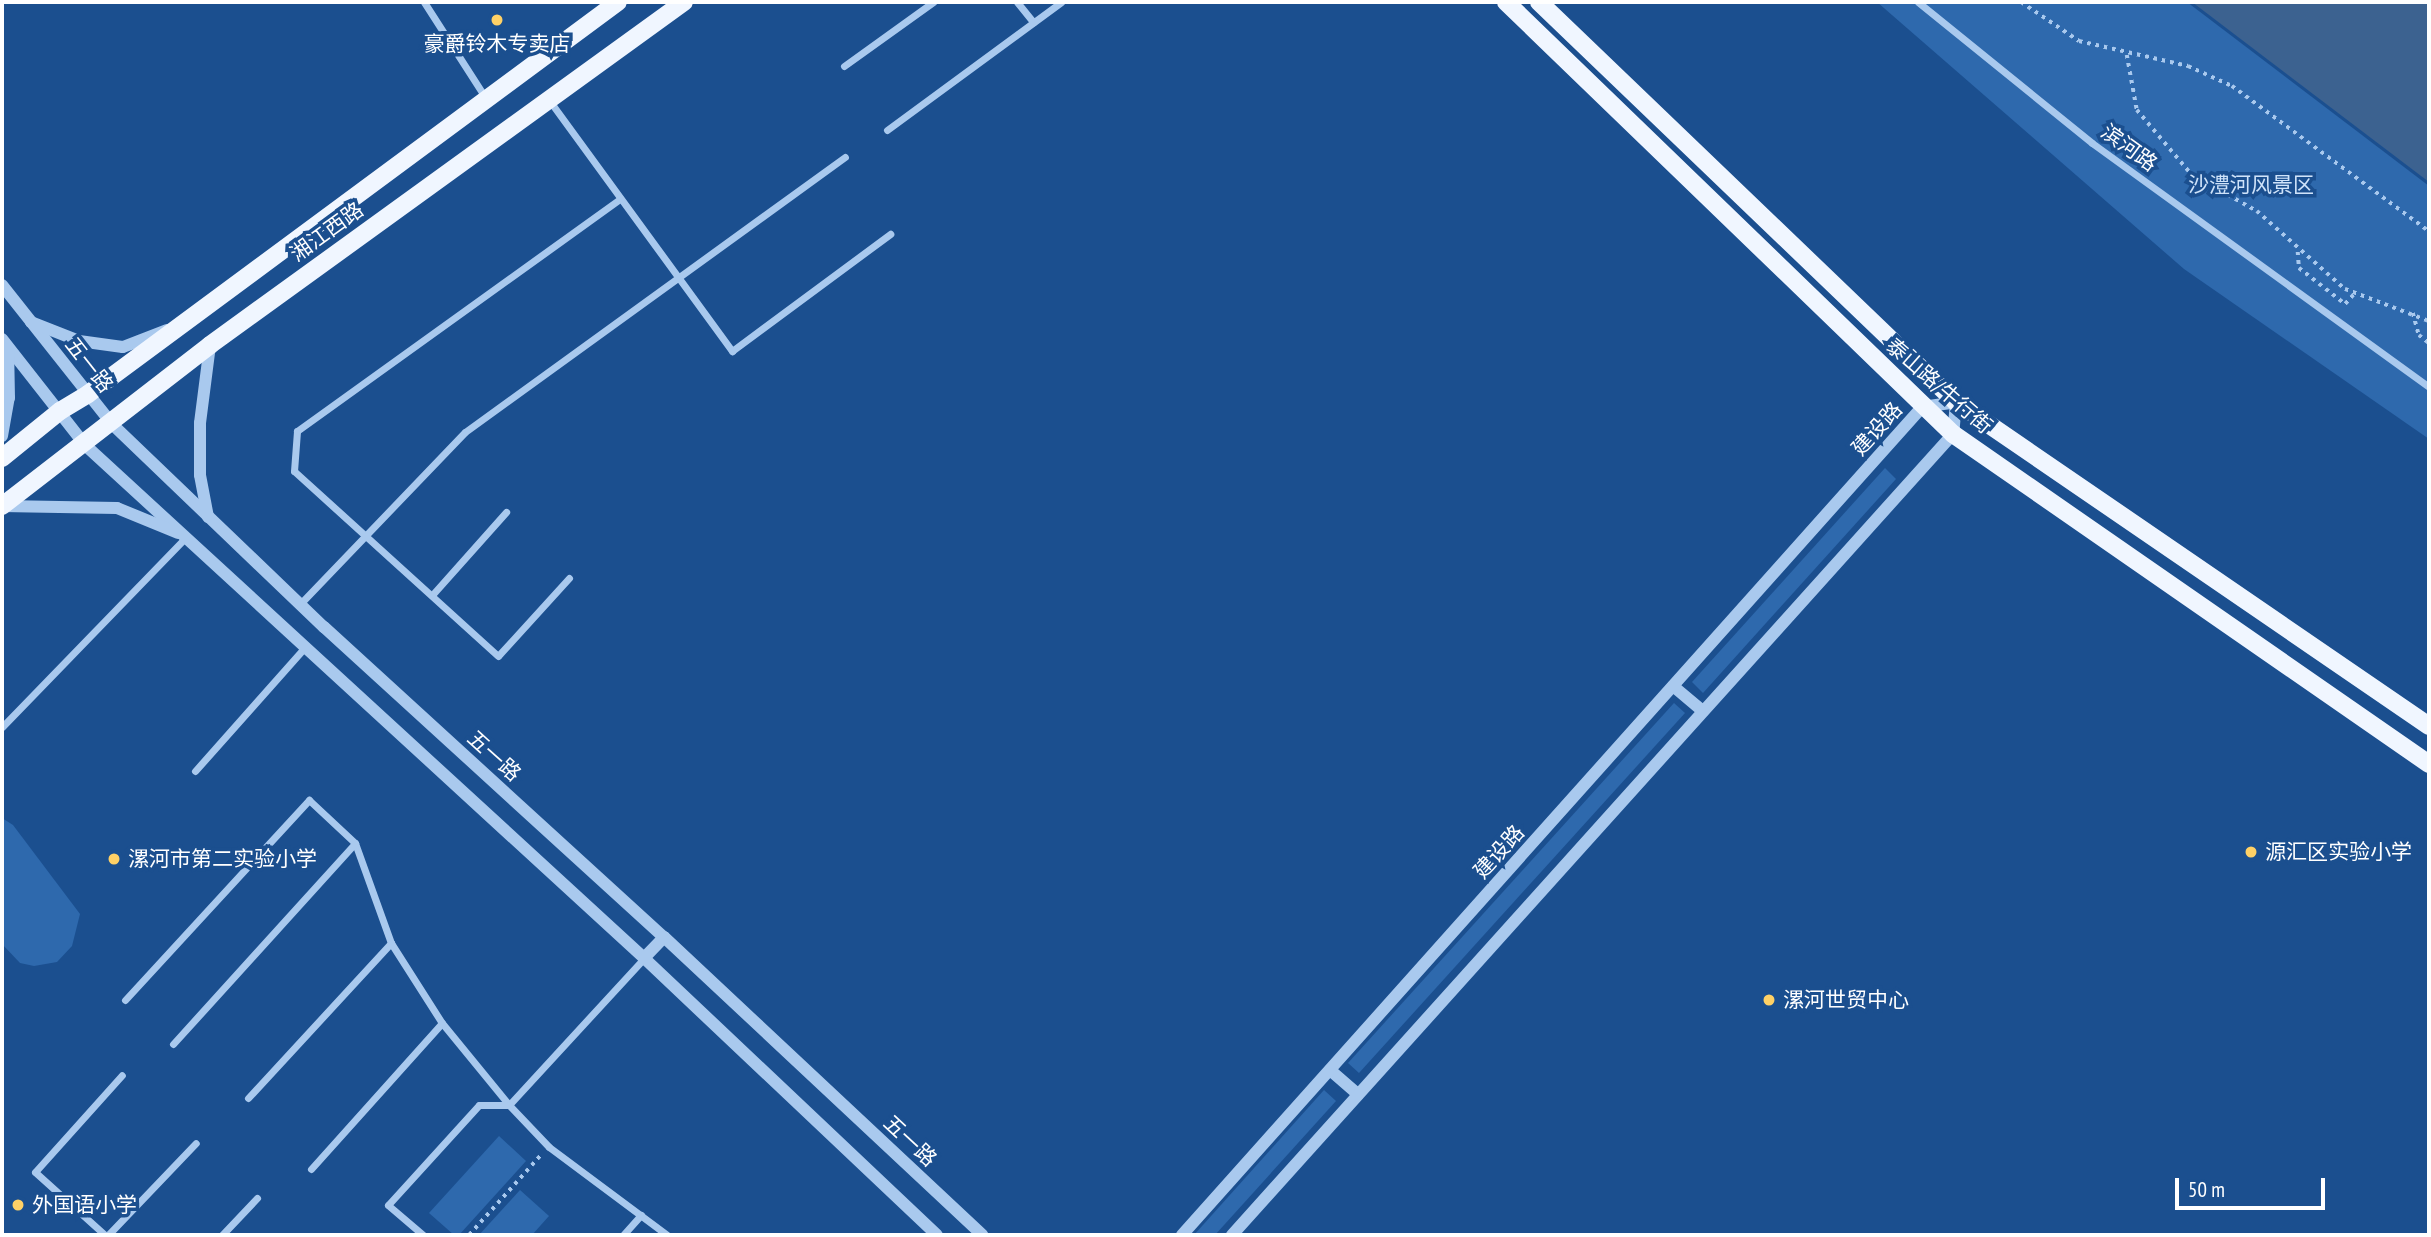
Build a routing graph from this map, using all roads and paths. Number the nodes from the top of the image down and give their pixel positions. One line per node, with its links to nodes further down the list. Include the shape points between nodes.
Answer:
1 (424, 2): 14 (street)
2 (618, 2): 14 (main road, 湘江西路)
3 (684, 2): 15 (main road, 湘江西路)
4 (933, 2): 13 (street)
5 (1017, 2): 11 (street)
6 (1061, 2): 11 (street)
7 (1506, 2): 35 (main road, 泰山路/牛行街)
8 (1539, 2): 34 (main road, 泰山路/牛行街)
9 (1918, 2): 32 (street, 滨河路, via 2092,143)
10 (2021, 2): 12 (path, via 2079,41)
11 (1033, 22): 16 (street)
12 (2127, 55): 19 (path, via 2188,66 2232,86); 21 (path, via 2137,110 2191,174 2257,211)
13 (845, 66)
14 (485, 97): 28 (main road, 湘江西路)
15 (548, 100): 18 (street); 31 (main road, 湘江西路)
16 (887, 131)
17 (845, 157): 22 (street)
18 (618, 200): 22 (street); 45 (street, via 297,431 294,471)
19 (2429, 231)
20 (890, 234): 22 (street, via 732,351)
21 (2298, 251): 24 (path); 24 (path, via 2300,268 2346,304)
22 (678, 279): 45 (street, via 465,432)
23 (2, 285): 27 (street, 五一路)
24 (2355, 293): 25 (path)
25 (2412, 312): 26 (path); 30 (path, via 2419,335)
26 (2429, 321)
27 (31, 322): 28 (street, via 79,341 123,347); 33 (street, 五一路)
28 (177, 326): 33 (main road, 湘江西路)
29 (5, 343): 36 (street); 39 (street, via 8,418)
30 (2429, 343)
31 (210, 345): 37 (main road, 湘江西路); 44 (street, via 200,422 200,475)
32 (2429, 387)
33 (88, 394): 36 (main road, 湘江西路); 37 (street, 五一路)
34 (1956, 402): 35 (street, 建设路); 38 (street); 53 (main road, 泰山路/牛行街)
35 (1922, 407): 38 (main road, 泰山路/牛行街); 51 (street, 建设路)
36 (60, 411): 40 (street); 41 (main road, 湘江西路)
37 (112, 424): 40 (main road, 湘江西路); 44 (street, 五一路)
38 (1953, 434): 52 (street); 55 (main road, 泰山路/牛行街)
39 (2, 436)
40 (85, 444): 42 (main road, 湘江西路); 46 (street)
41 (2, 458)
42 (2, 506): 46 (street, via 117,508)
43 (506, 512): 48 (street)
44 (208, 518): 49 (street, 五一路)
45 (367, 534): 48 (street); 49 (street)
46 (187, 536): 50 (street); 54 (street)
47 (569, 578): 48 (street, via 498,656)
48 (433, 594)
49 (300, 604): 58 (street, 五一路)
50 (306, 646): 56 (street); 60 (street)
51 (1673, 685): 52 (street); 64 (street, 建设路)
52 (1703, 711): 66 (street)
53 (2429, 726)
54 (2, 727)
55 (2429, 764)
56 (195, 771)
57 (355, 843): 59 (street); 61 (street, via 309,800); 63 (street)
58 (664, 937): 60 (street); 81 (street, 五一路)
59 (391, 943): 62 (street); 67 (street)
60 (645, 958): 68 (street); 80 (street)
61 (125, 1000)
62 (442, 1023): 68 (street); 71 (street)
63 (173, 1044)
64 (1330, 1070): 66 (street); 82 (street, 建设路)
65 (122, 1075): 74 (street, via 35,1172)
66 (1358, 1094): 83 (street)
67 (248, 1098)
68 (509, 1105): 70 (street); 76 (street, via 479,1105 388,1205)
69 (196, 1143): 74 (street)
70 (549, 1147): 73 (street); 77 (path)
71 (311, 1169)
72 (257, 1198): 75 (street)
73 (641, 1215): 78 (street); 79 (street)
74 (106, 1235)
75 (222, 1235)
76 (423, 1235)
77 (469, 1235)
78 (622, 1235)
79 (667, 1235)
80 (937, 1235)
81 (982, 1235)
82 (1182, 1235)
83 (1232, 1235)

